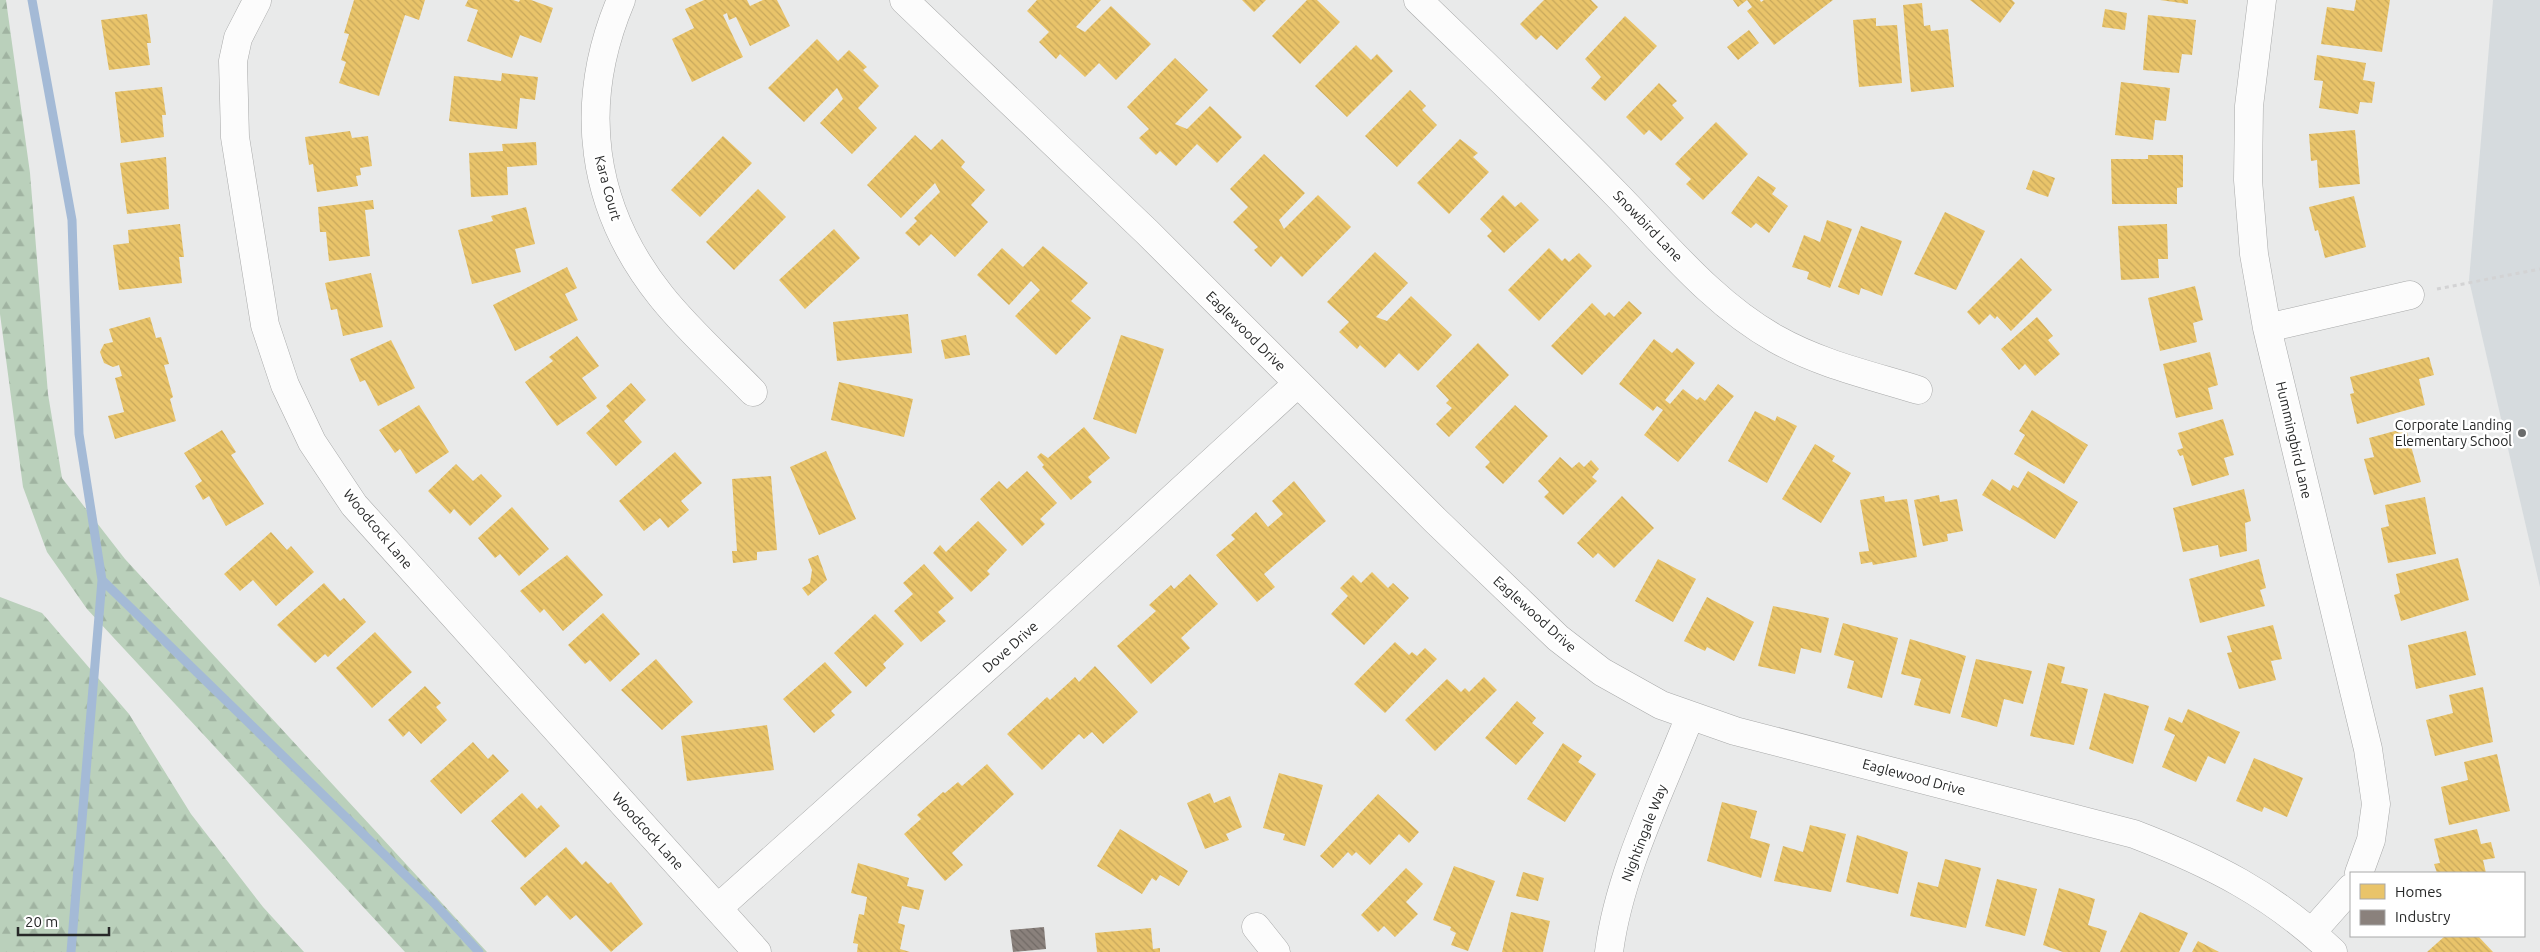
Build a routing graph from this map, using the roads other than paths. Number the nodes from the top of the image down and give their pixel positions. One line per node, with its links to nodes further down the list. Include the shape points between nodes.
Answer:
1 (621, 0): 10 (street, Kara Court, via 607,32 597,77 594,122 600,167 612,210 630,252 661,296)
2 (904, 0): 8 (street, Eaglewood Drive, via 1147,232)
3 (1418, 0): 9 (street, Snowbird Lane, via 1734,311 1776,339 1821,360)
4 (2262, 0): 7 (street, Hummingbird Lane, via 2249,106 2248,180 2254,254)
5 (257, 1): 14 (street, Woodcock Lane, via 238,38 233,61 235,137 265,325 285,385 312,442 354,505)
6 (2410, 295): 7 (street)
7 (2267, 328): 12 (street, Hummingbird Lane, via 2368,750 2376,804 2371,840)
8 (1298, 383): 11 (street, Eaglewood Drive, via 1558,638 1602,672); 14 (street, Dove Drive)
9 (1918, 390)
10 (752, 392)
11 (1690, 716): 16 (street, Eaglewood Drive, via 1735,731 2134,834 2192,856 2236,879); 19 (street, Nightingale Way, via 1626,879)
12 (2359, 872)
13 (2350, 889): 16 (street)
14 (718, 908): 17 (street, Woodcock Lane)
15 (1256, 927): 18 (street)
16 (2312, 932): 20 (street, Eaglewood Drive)
17 (757, 952)
18 (1276, 952)
19 (1608, 952)
20 (2334, 952)

